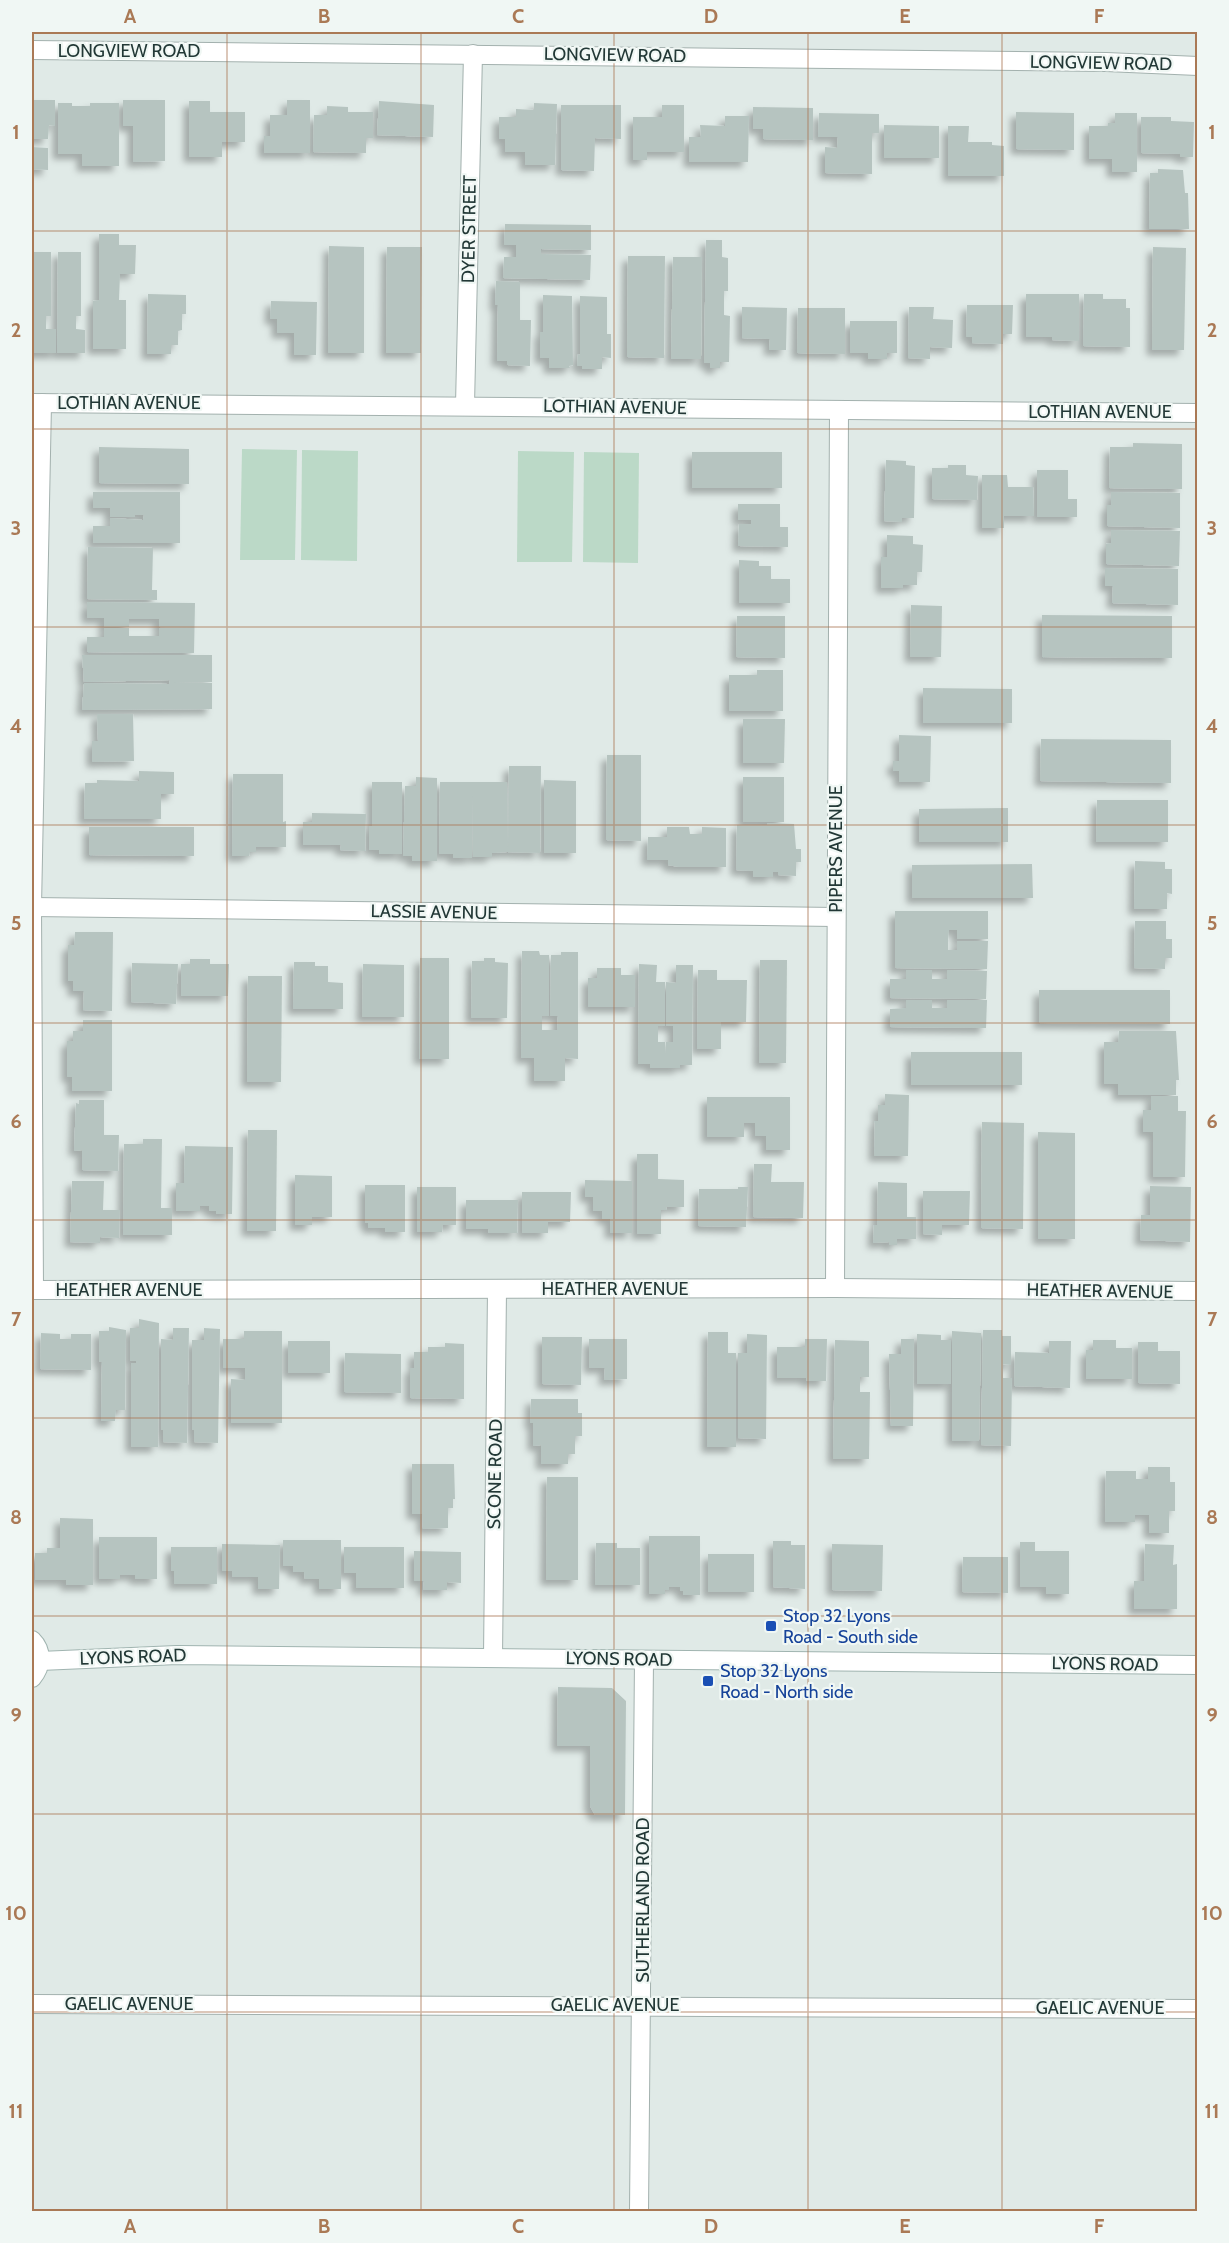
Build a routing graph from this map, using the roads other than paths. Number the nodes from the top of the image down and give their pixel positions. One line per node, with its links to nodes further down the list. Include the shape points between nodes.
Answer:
1 (32, 50): 2 (street, LONGVIEW ROAD)
2 (473, 54): 3 (street, LONGVIEW ROAD); 5 (street, DYER STREET)
3 (1197, 66)
4 (37, 403): 5 (street, LOTHIAN AVENUE); 8 (street)
5 (465, 405): 6 (street, LOTHIAN AVENUE)
6 (839, 410): 7 (street, LOTHIAN AVENUE); 9 (street, PIPERS AVENUE)
7 (1197, 413)
8 (32, 907): 9 (street, LASSIE AVENUE); 11 (street)
9 (835, 917): 10 (street, PIPERS AVENUE)
10 (835, 1288): 12 (street, HEATHER AVENUE); 13 (street, HEATHER AVENUE)
11 (33, 1290): 12 (street, HEATHER AVENUE)
12 (496, 1290): 15 (street, SCONE ROAD)
13 (1197, 1292)
14 (32, 1640): 17 (street)
15 (493, 1657): 16 (street, LYONS ROAD); 17 (street, LYONS ROAD, via 177,1655)
16 (644, 1660): 18 (street, LYONS ROAD); 21 (street, SUTHERLAND ROAD)
17 (40, 1661): 19 (street)
18 (1197, 1665)
19 (32, 1678)
20 (32, 2004): 21 (street, GAELIC AVENUE)
21 (642, 2006): 22 (street, GAELIC AVENUE); 23 (street, SUTHERLAND ROAD)
22 (1197, 2009)
23 (639, 2211)

